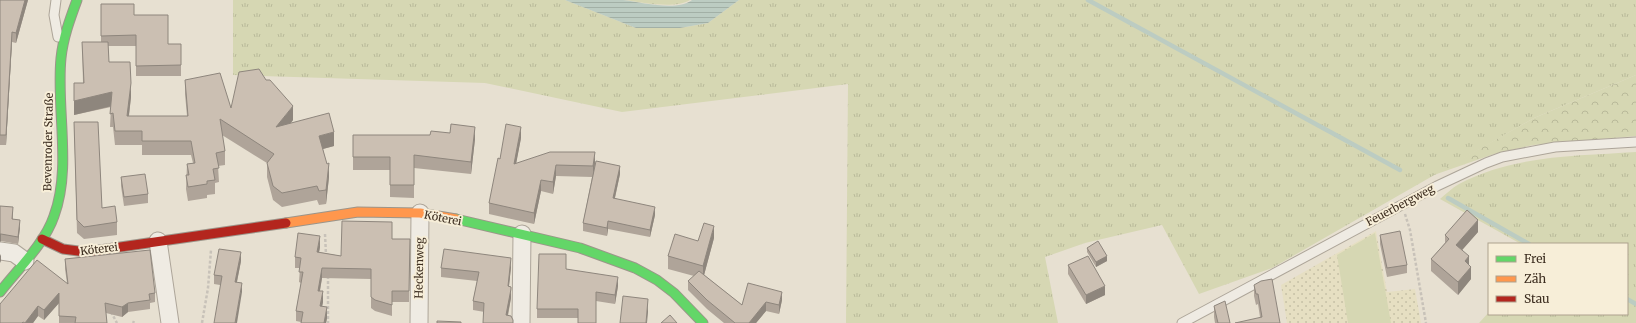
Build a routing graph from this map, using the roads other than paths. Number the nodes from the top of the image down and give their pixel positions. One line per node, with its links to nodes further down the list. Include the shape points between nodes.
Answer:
1 (56, 0): 3 (lane, via 54,15)
2 (77, 0): 3 (street, Bevenroder Straße, via 66,30)
3 (61, 58): 7 (street, Bevenroder Straße, via 61,189 54,216)
4 (1636, 142): 16 (lane, Feuerbergweg, via 1556,147 1502,157 1466,171)
5 (420, 213): 6 (street, Köterei); 8 (street, Köterei, via 358,212); 13 (street, Heckenweg)
6 (522, 234): 14 (street); 15 (street, Köterei, via 580,248 635,268 674,293)
7 (42, 239): 8 (street, Köterei, via 52,246 74,252); 10 (street, Bevenroder Straße)
8 (158, 241): 12 (street)
9 (0, 251): 10 (street, via 14,253)
10 (25, 261): 11 (street, Bevenroder Straße)
11 (0, 292)
12 (170, 323)
13 (419, 323)
14 (521, 323)
15 (703, 323)
16 (1182, 323)

